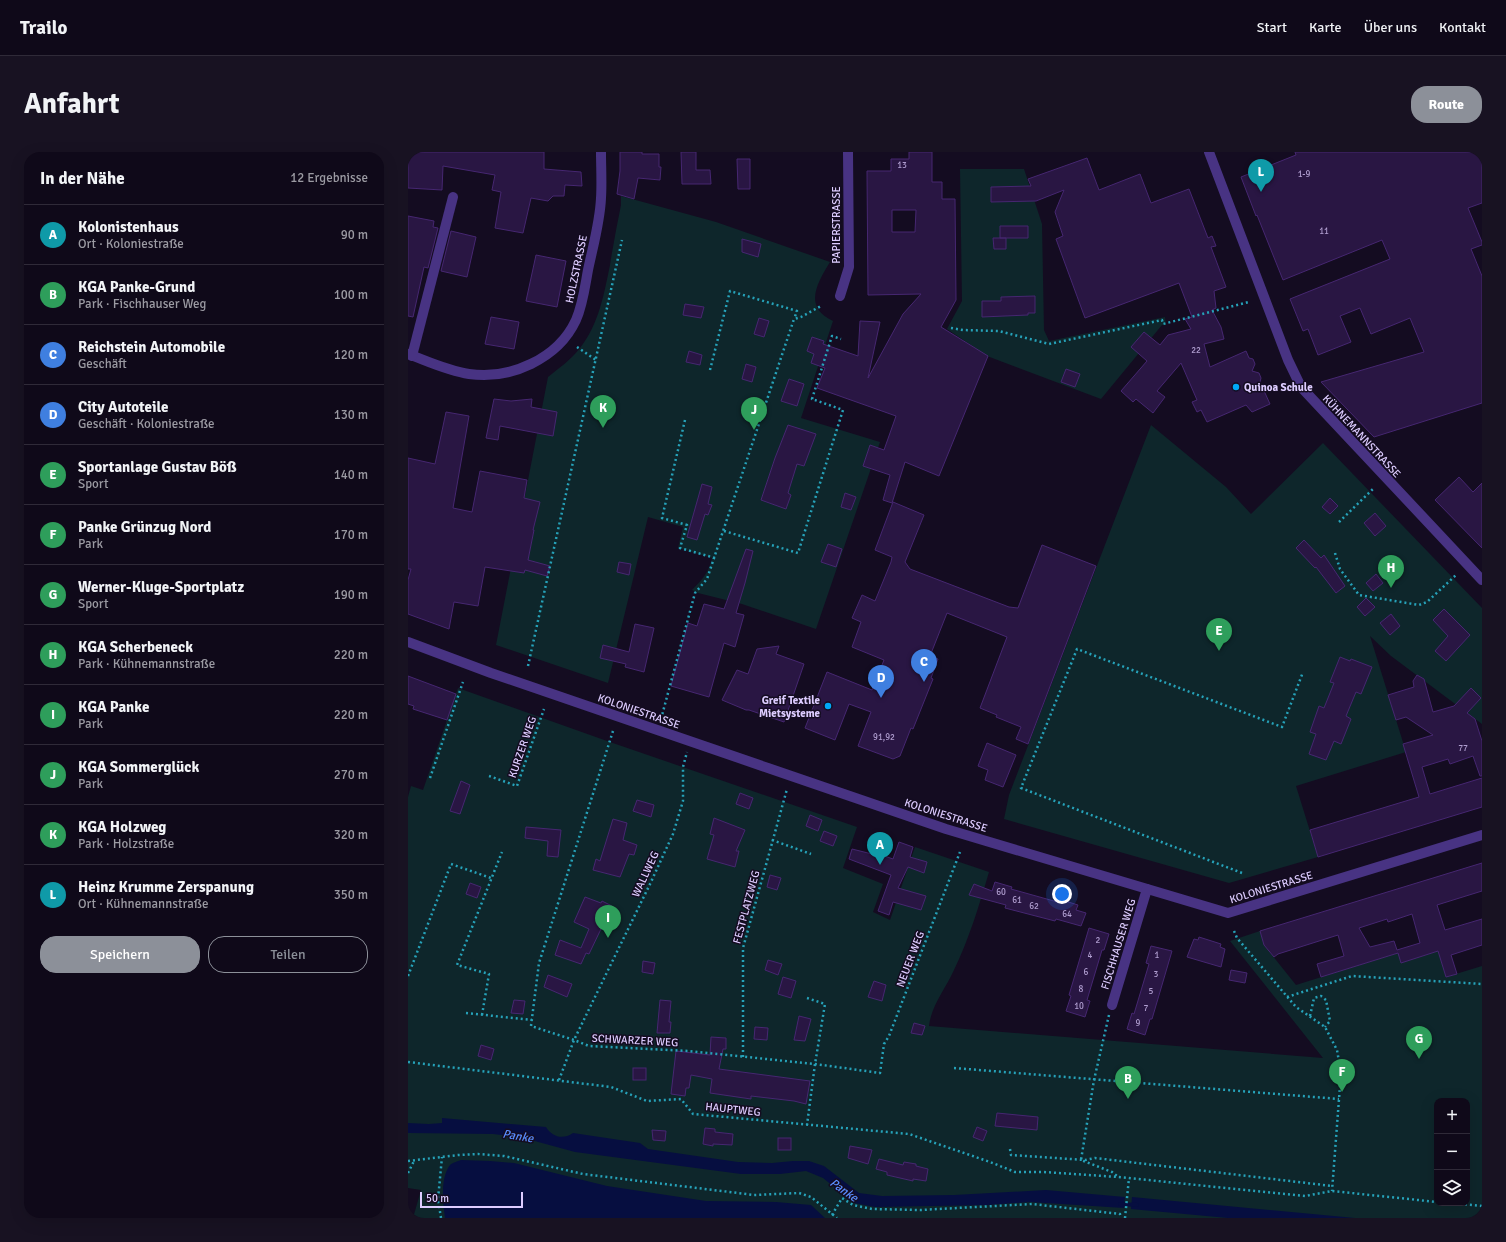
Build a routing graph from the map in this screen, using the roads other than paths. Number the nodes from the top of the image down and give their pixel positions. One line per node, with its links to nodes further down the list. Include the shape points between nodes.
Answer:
1 (600, 152): 6 (street, HOLZSTRASSE, via 600,214 581,304 576,320 557,345 517,370 488,375 459,372)
2 (848, 152): 5 (street, PAPIERSTRASSE, via 849,267)
3 (1209, 152): 7 (street, KÜHNEMANNSTRASSE, via 1301,387)
4 (453, 197): 6 (street)
5 (840, 296)
6 (410, 355)
7 (1482, 580)
8 (408, 642): 10 (street, KOLONIESTRASSE, via 946,829)
9 (1482, 835): 10 (street, KOLONIESTRASSE, via 1228,913)
10 (1147, 889): 11 (street, FISCHHAUSER WEG)
11 (1112, 1005)

